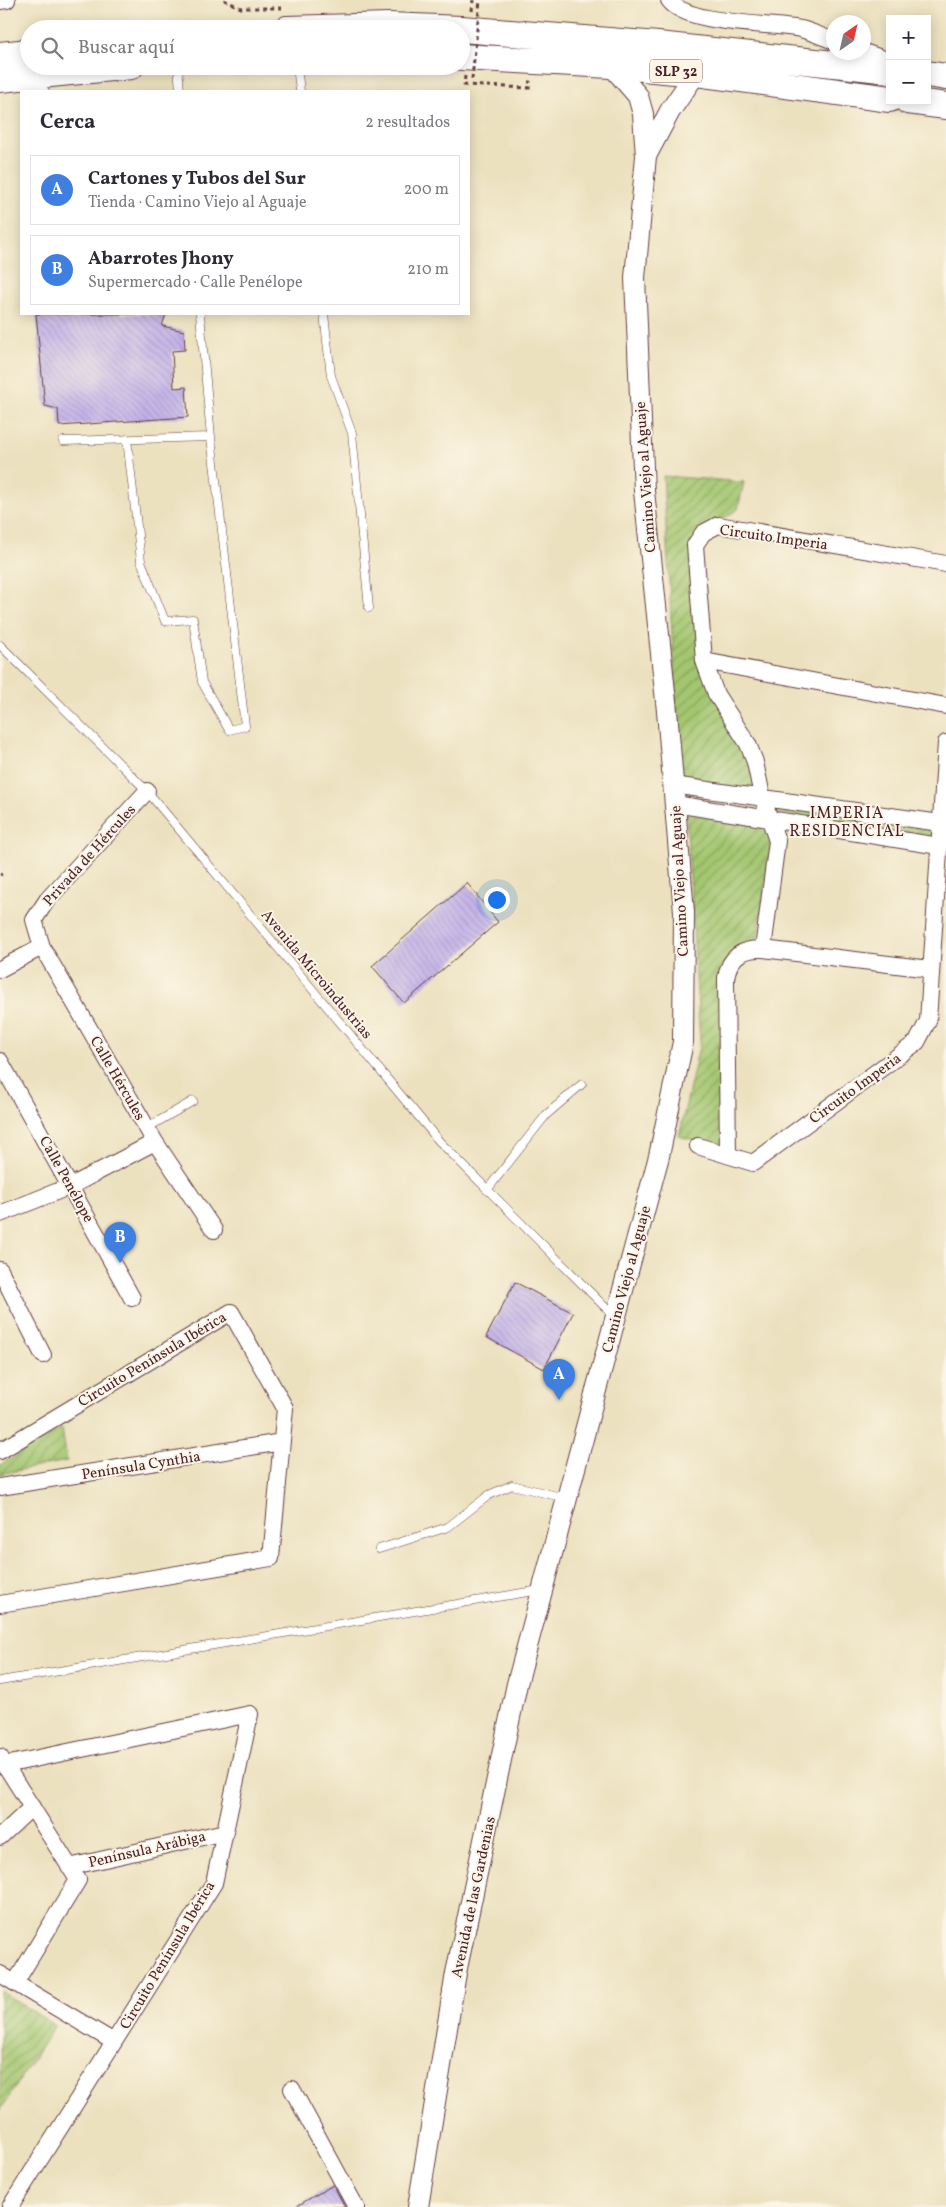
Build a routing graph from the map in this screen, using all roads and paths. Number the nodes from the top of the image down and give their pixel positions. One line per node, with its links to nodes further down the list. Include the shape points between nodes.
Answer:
1 (0, 0): 2 (street)
2 (7, 0)
3 (480, 0): 7 (path, bridge)
4 (669, 0): 6 (street, via 673,6 696,16 802,29)
5 (470, 30): 15 (highway, SLP 32, via 658,45)
6 (826, 38)
7 (470, 52)
8 (871, 54): 10 (street)
9 (0, 55): 13 (highway)
10 (887, 60)
11 (611, 65): 12 (highway, SLP 32); 16 (highway, SLP 32); 31 (street, Camino Viejo al Aguaje, via 638,96 643,114)
12 (470, 68)
13 (16, 69)
14 (470, 70): 22 (path)
15 (886, 70)
16 (696, 73): 28 (highway, SLP 32); 31 (street, Camino Viejo al Aguaje, via 670,111)
17 (24, 75): 25 (lane)
18 (179, 75): 26 (lane)
19 (298, 75): 27 (lane)
20 (931, 75): 21 (highway)
21 (946, 77)
22 (482, 80)
23 (520, 81): 24 (path, via 530,82 529,88)
24 (464, 85)
25 (44, 90)
26 (180, 90)
27 (300, 90)
28 (886, 98)
29 (931, 104): 30 (highway)
30 (946, 106)
31 (646, 156): 43 (street, Camino Viejo al Aguaje, via 635,278 644,492)
32 (200, 315): 34 (lane)
33 (324, 315): 38 (lane, via 331,376 352,433)
34 (211, 438): 35 (lane); 35 (lane, via 245,726 229,730 202,682 193,619 165,621 140,561)
35 (127, 439): 36 (lane)
36 (63, 441)
37 (946, 564): 40 (street, Circuito Imperia, via 718,525 703,533 695,545)
38 (369, 608)
39 (0, 645): 44 (lane, Avenida Microindustrias)
40 (704, 661): 41 (street); 45 (street, Circuito Imperia, via 716,694 748,744)
41 (946, 706)
42 (946, 743): 48 (street, Circuito Imperia)
43 (673, 784): 45 (street); 46 (street, Camino Viejo al Aguaje)
44 (146, 791): 50 (street, Privada de Hércules, via 47,900); 62 (lane, Avenida Microindustrias, via 439,1141)
45 (762, 796): 47 (street, Circuito Imperia); 48 (street)
46 (675, 804): 47 (street); 67 (street, Camino Viejo al Aguaje, via 684,912 683,1042 659,1156)
47 (772, 821): 49 (street); 52 (street, Circuito Imperia, via 777,841)
48 (940, 824): 49 (street, Circuito Imperia)
49 (939, 846): 54 (street, Circuito Imperia)
50 (34, 920): 51 (street, Calle Hércules)
51 (42, 947): 53 (street); 58 (street, Calle Hércules)
52 (763, 949): 54 (street); 60 (street, via 739,954 728,966)
53 (0, 969)
54 (930, 969): 60 (street, Circuito Imperia, via 928,1021 917,1042 753,1163)
55 (0, 1061): 61 (street, Calle Penélope)
56 (582, 1084): 62 (lane, via 546,1115)
57 (193, 1101): 58 (lane)
58 (151, 1135): 61 (street); 64 (street, Calle Hércules)
59 (698, 1146): 60 (street, Circuito Imperia)
60 (728, 1155)
61 (71, 1186): 63 (street); 66 (street, Calle Penélope)
62 (487, 1190): 67 (lane, Avenida Microindustrias)
63 (0, 1214)
64 (214, 1230)
65 (0, 1270): 68 (street)
66 (132, 1298)
67 (616, 1318): 72 (street, Camino Viejo al Aguaje)
68 (44, 1355)
69 (282, 1442): 70 (street, Circuito Península Ibérica, via 285,1408 231,1312); 71 (street, Península Cynthia); 75 (street, Circuito Península Ibérica, via 272,1558)
70 (0, 1451)
71 (0, 1487)
72 (567, 1498): 73 (lane, via 512,1485 489,1495 448,1527); 74 (street, Camino Viejo al Aguaje)
73 (379, 1549)
74 (541, 1590): 76 (lane); 88 (street, Avenida de las Gardenias, via 517,1684 456,1973)
75 (0, 1604)
76 (0, 1681)
77 (3, 1761): 78 (street); 79 (street, Circuito Península Ibérica, via 250,1714)
78 (32, 1807): 80 (street); 81 (street)
79 (225, 1832): 81 (street, Península Arábiga); 84 (street, Circuito Península Ibérica, via 214,1883)
80 (0, 1837)
81 (74, 1874): 83 (street)
82 (0, 1974): 83 (street)
83 (16, 1983): 84 (street)
84 (114, 2042): 86 (street, Circuito Península Ibérica)
85 (292, 2089): 87 (street)
86 (10, 2207)
87 (356, 2207)
88 (418, 2207)

